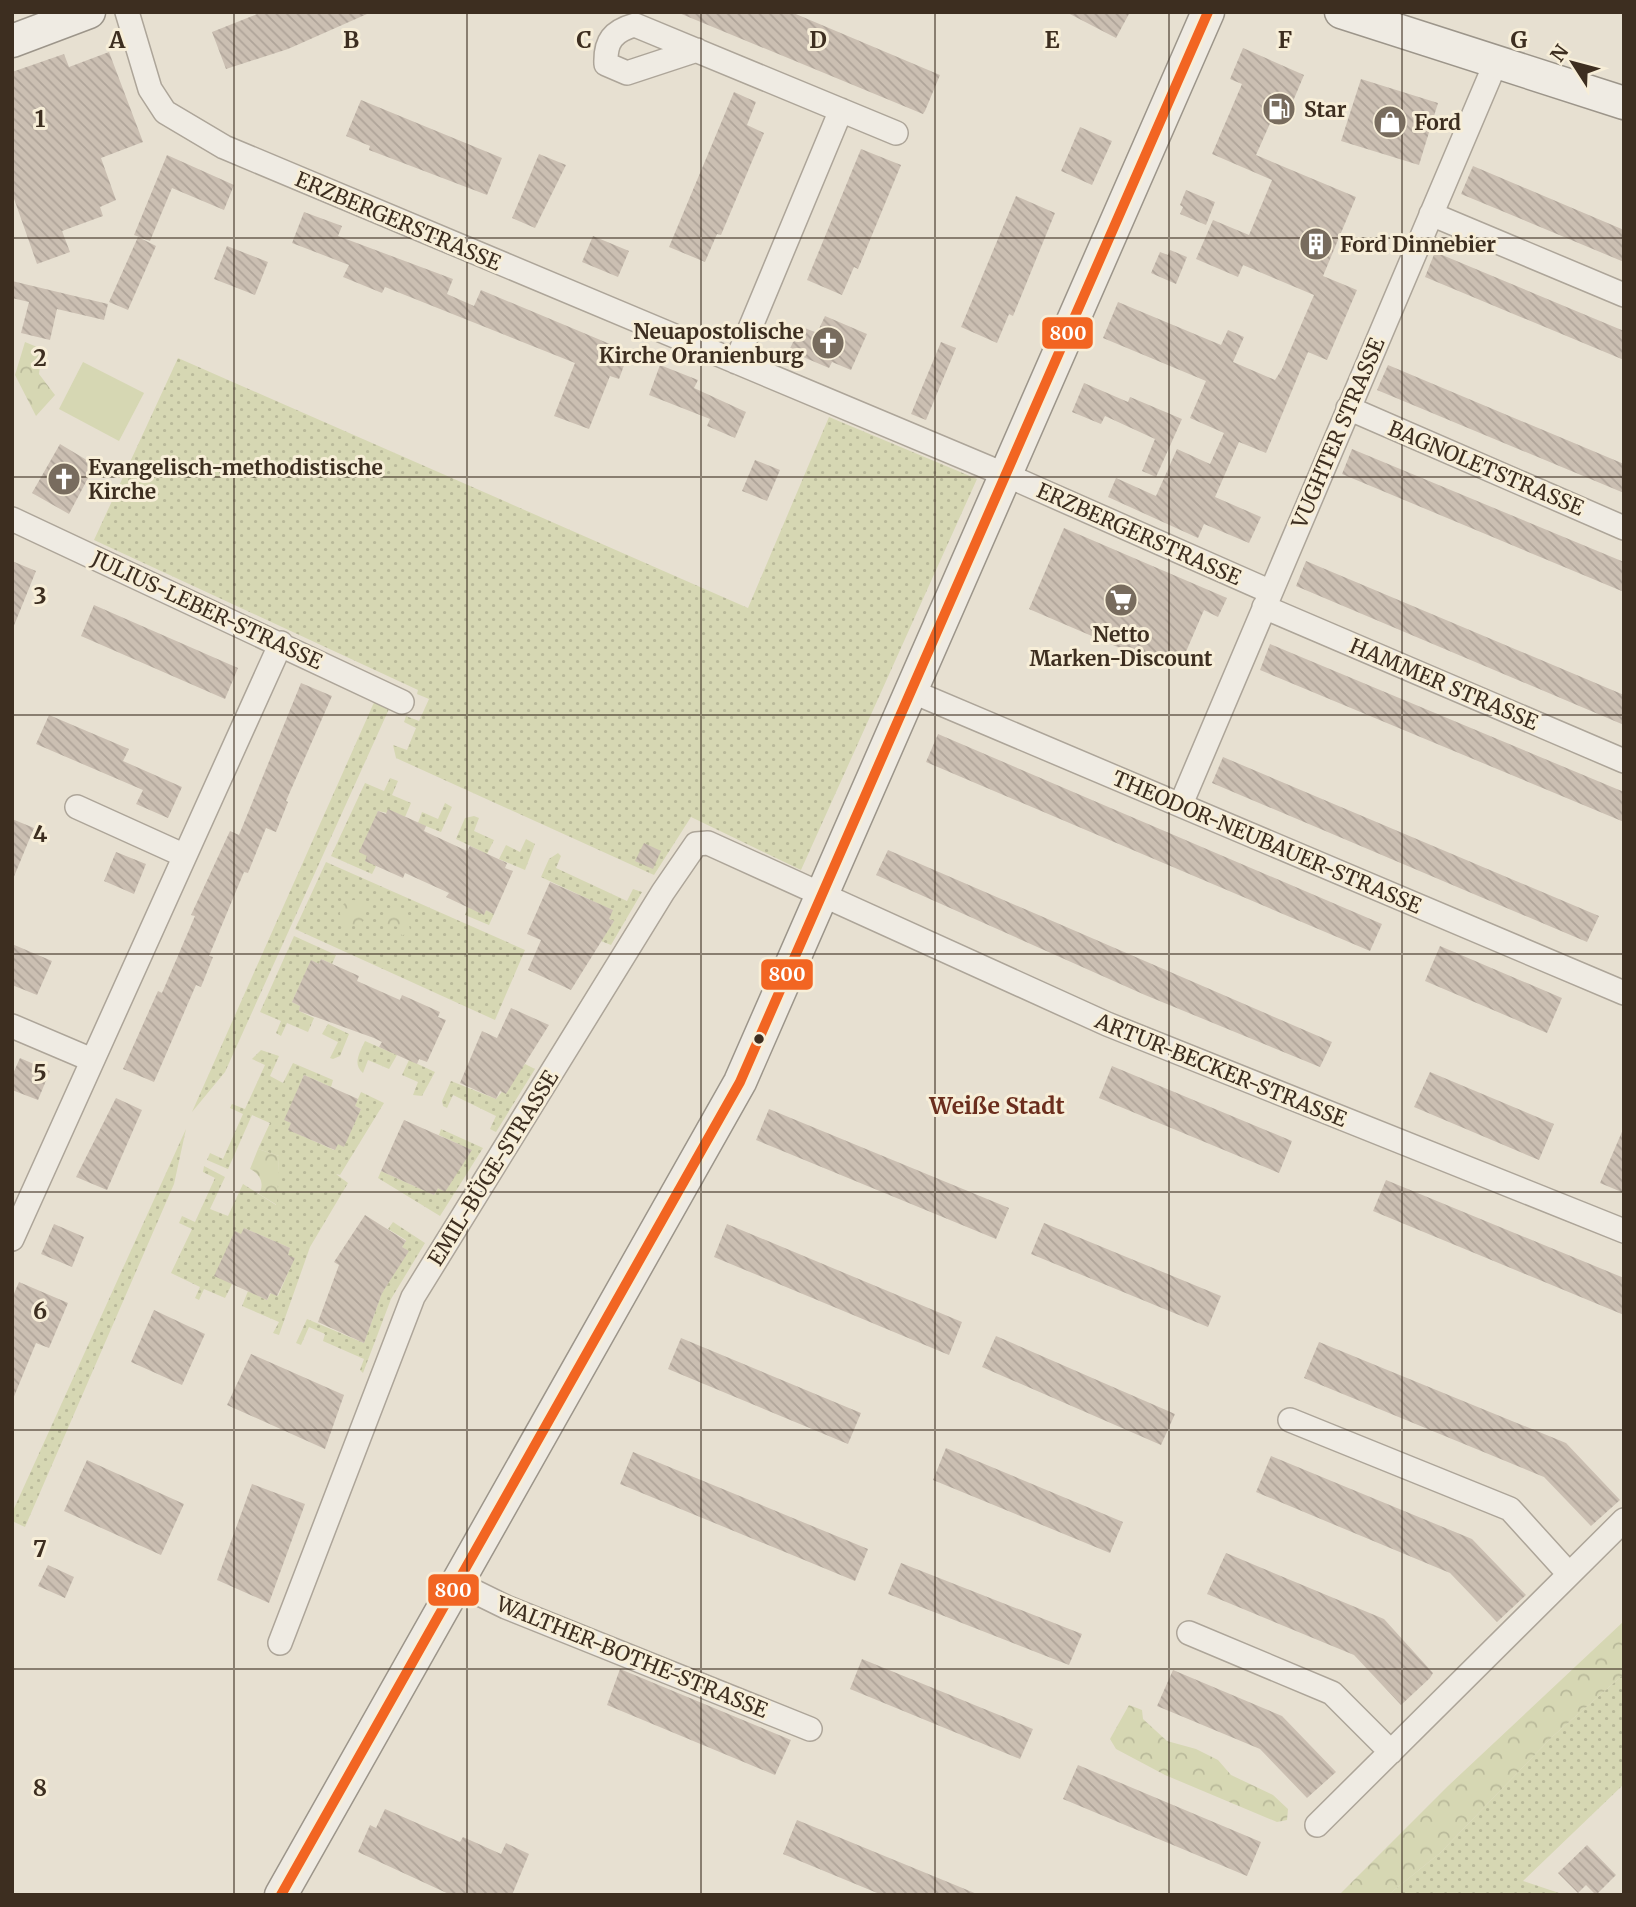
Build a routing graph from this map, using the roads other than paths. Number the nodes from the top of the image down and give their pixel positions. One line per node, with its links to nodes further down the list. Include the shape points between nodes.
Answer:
1 (89, 12): 5 (street)
2 (127, 12): 13 (street, ERZBERGERSTRASSE, via 150,89 174,120 224,147)
3 (1208, 12): 15 (street)
4 (1341, 12): 7 (street)
5 (12, 41)
6 (696, 50): 9 (street)
7 (1496, 62): 8 (street); 11 (street, VUGHTER STRASSE)
8 (1624, 103)
9 (841, 110): 10 (street); 13 (street)
10 (896, 133)
11 (1431, 214): 12 (street); 14 (street, VUGHTER STRASSE)
12 (1624, 295)
13 (736, 362): 15 (street, ERZBERGERSTRASSE)
14 (1349, 408): 17 (street, BAGNOLETSTRASSE); 18 (street, VUGHTER STRASSE)
15 (1006, 475): 18 (street, ERZBERGERSTRASSE); 20 (street)
16 (12, 519): 19 (street, JULIUS-LEBER-STRASSE)
17 (1624, 528)
18 (1268, 600): 22 (street, HAMMER STRASSE); 23 (street, VUGHTER STRASSE)
19 (281, 643): 21 (street, JULIUS-LEBER-STRASSE); 25 (street)
20 (911, 691): 23 (street, THEODOR-NEUBAUER-STRASSE); 26 (street)
21 (402, 702)
22 (1624, 761)
23 (1181, 804): 27 (street, THEODOR-NEUBAUER-STRASSE)
24 (77, 807): 25 (street)
25 (183, 855): 29 (street)
26 (824, 896): 30 (street, ARTUR-BECKER-STRASSE, via 1107,1024); 35 (street, via 740,1082); 37 (street, EMIL-BÜGE-STRASSE, via 708,843 696,844 413,1297)
27 (1624, 993)
28 (12, 1026): 29 (street)
29 (92, 1060): 31 (street)
30 (1624, 1231)
31 (12, 1239)
32 (1290, 1420): 34 (street, via 1510,1509)
33 (1624, 1520): 34 (street)
34 (1569, 1574): 39 (street)
35 (455, 1582): 38 (street, WALTHER-BOTHE-STRASSE, via 506,1607); 41 (street)
36 (1189, 1633): 39 (street, via 1332,1693)
37 (280, 1643)
38 (810, 1729)
39 (1391, 1752): 40 (street)
40 (1317, 1825)
41 (281, 1895)

